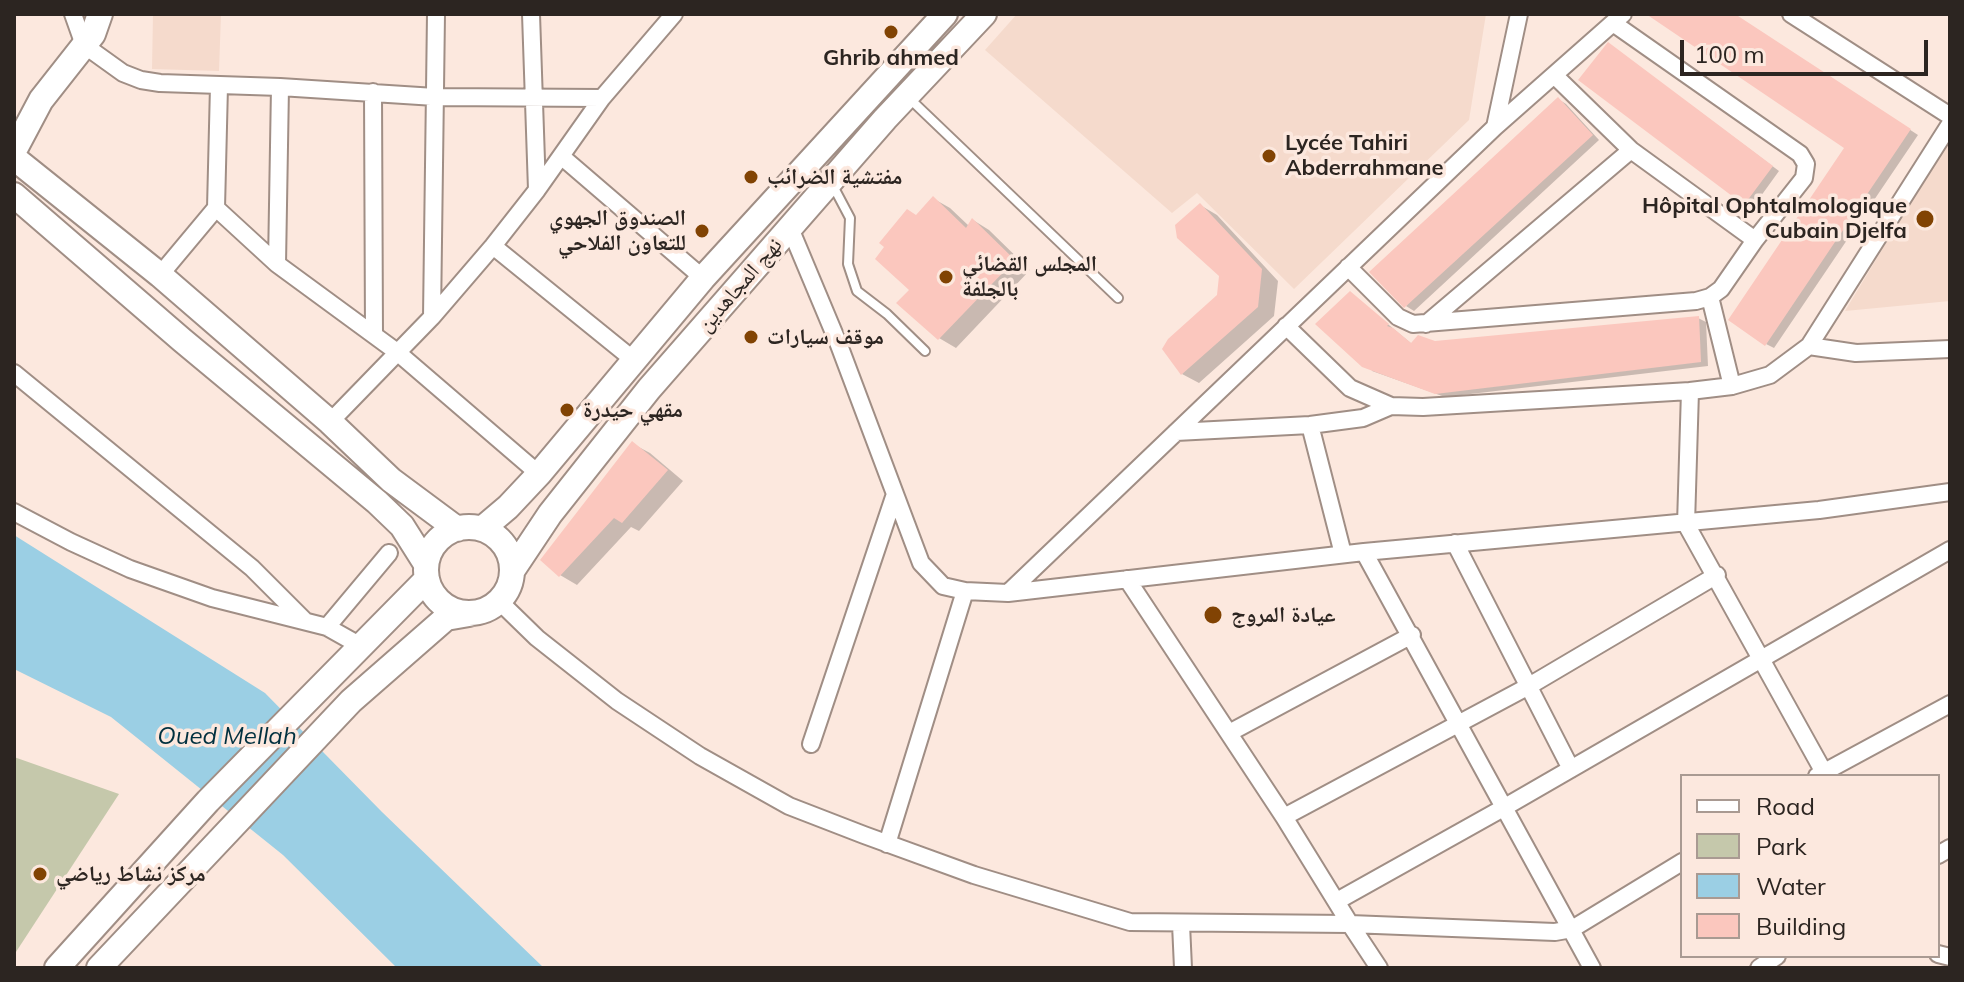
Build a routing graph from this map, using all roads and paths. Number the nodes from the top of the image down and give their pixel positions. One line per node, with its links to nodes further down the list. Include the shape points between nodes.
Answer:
1 (73, 14): 10 (street)
2 (436, 14): 16 (street)
3 (531, 14): 17 (street)
4 (674, 14): 18 (street)
5 (945, 14): 37 (main road, نهج المجاهدين)
6 (984, 14): 15 (main road, نهج المجاهدين)
7 (1519, 14): 23 (street)
8 (1791, 14): 20 (street)
9 (1618, 18): 11 (street); 32 (street, via 1800,154 1806,164 1804,178)
10 (92, 31): 12 (street, via 123,73 141,80); 19 (main road)
11 (1554, 75): 23 (street); 24 (street)
12 (219, 86): 13 (street); 30 (street)
13 (280, 87): 14 (street); 34 (street)
14 (373, 92): 16 (street); 43 (street)
15 (907, 96): 27 (main road, نهج المجاهدين); 39 (lane)
16 (435, 97): 17 (street); 40 (street)
17 (532, 97): 18 (street); 28 (street)
18 (602, 98): 26 (street)
19 (41, 100): 21 (main road); 25 (main road)
20 (1950, 116)
21 (14, 122)
22 (1950, 124): 44 (street)
23 (1495, 127): 35 (street)
24 (1631, 150): 32 (street); 41 (street)
25 (14, 156): 36 (main road)
26 (561, 156): 28 (street); 37 (street)
27 (831, 183): 31 (main road, نهج المجاهدين); 46 (lane, via 850,218 848,264 857,291)
28 (537, 190): 33 (street)
29 (14, 195): 69 (main road, via 377,502 402,526)
30 (216, 208): 34 (street); 36 (street)
31 (790, 228): 58 (street); 68 (main road, نهج المجاهدين, via 595,455)
32 (1755, 240): 38 (street)
33 (493, 246): 40 (street); 48 (street)
34 (277, 264): 43 (street)
35 (1348, 267): 41 (street, via 1403,321); 42 (street)
36 (160, 275): 53 (main road)
37 (703, 278): 48 (main road, نهج المجاهدين)
38 (1710, 297): 41 (street); 50 (street)
39 (1118, 298)
40 (432, 317): 47 (street)
41 (1426, 324)
42 (1286, 326): 52 (street, via 1350,388); 55 (street)
43 (374, 335): 47 (street)
44 (1809, 346): 45 (street, via 1856,353); 50 (street, via 1770,375)
45 (1950, 349)
46 (925, 351)
47 (397, 352): 53 (street); 56 (street)
48 (635, 361): 56 (main road, نهج المجاهدين)
49 (14, 373): 76 (street, via 252,568)
50 (1732, 386): 51 (street)
51 (1690, 391): 52 (street); 60 (street)
52 (1391, 406): 54 (street, via 1363,418)
53 (330, 422): 61 (main road, via 391,480)
54 (1310, 425): 55 (street); 67 (street)
55 (1176, 432): 73 (street)
56 (539, 474): 62 (main road, نهج المجاهدين)
57 (1950, 492): 60 (street)
58 (894, 497): 72 (street, via 921,563 943,586); 85 (street)
59 (14, 512): 76 (street, via 130,569 212,598)
60 (1686, 524): 63 (street); 70 (street)
61 (457, 529): 62 (main road); 69 (main road, via 436,542)
62 (482, 529): 68 (main road, via 504,545)
63 (1455, 543): 65 (street); 81 (street)
64 (1950, 550): 80 (street)
65 (1364, 552): 67 (street); 78 (street)
66 (389, 553): 77 (street)
67 (1343, 554): 71 (street)
68 (512, 571): 74 (main road)
69 (427, 572): 75 (main road, via 432,593 442,604); 79 (main road)
70 (1717, 575): 80 (street); 81 (street)
71 (1127, 579): 73 (street); 84 (street)
72 (965, 591): 73 (street); 90 (street)
73 (1008, 593)
74 (499, 601): 75 (main road); 90 (street, via 617,701 700,756 789,806)
75 (469, 614): 97 (main road, via 446,618 351,701)
76 (305, 621): 77 (street)
77 (327, 627): 79 (street)
78 (1412, 635): 83 (street); 84 (street)
79 (359, 645): 96 (main road)
80 (1763, 657): 86 (street); 87 (street)
81 (1529, 686): 83 (street); 86 (street)
82 (1950, 704): 87 (street)
83 (1460, 722): 88 (street); 89 (street)
84 (1229, 733): 89 (street)
85 (811, 744)
86 (1571, 769): 88 (street)
87 (1822, 774)
88 (1505, 807): 92 (street); 95 (street)
89 (1284, 817): 92 (street)
90 (887, 844): 93 (street, via 1130,922)
91 (1680, 863): 95 (street)
92 (1337, 901): 94 (street)
93 (1181, 924): 94 (street); 98 (street)
94 (1350, 924): 95 (street); 99 (street)
95 (1572, 929): 100 (street)
96 (57, 968)
97 (99, 968)
98 (1183, 968)
99 (1379, 968)
100 (1592, 968)

